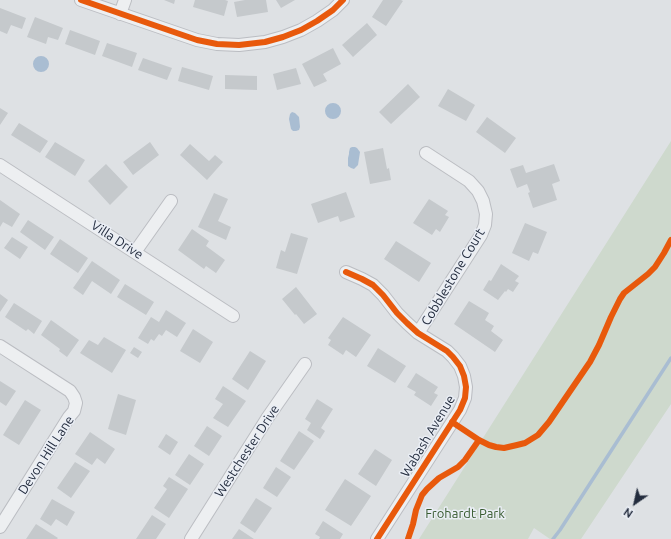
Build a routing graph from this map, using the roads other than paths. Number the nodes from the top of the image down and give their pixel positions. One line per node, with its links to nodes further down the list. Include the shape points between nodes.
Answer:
1 (81, 0): 4 (street)
2 (125, 0): 4 (street)
3 (343, 0): 4 (street, via 333,10 301,30 265,42 239,45 197,40)
4 (120, 14)
5 (426, 153): 11 (street, Cobblestone Court, via 469,181 478,191 486,214 481,235)
6 (0, 165): 8 (street, Villa Drive)
7 (171, 201): 8 (street)
8 (135, 252): 10 (street, Villa Drive)
9 (346, 272): 11 (street, Wabash Avenue, via 373,285)
10 (233, 316)
11 (418, 333): 16 (street, Wabash Avenue, via 446,351 460,366 466,387 465,398 460,410)
12 (0, 346): 14 (street, Devon Hill Lane, via 70,392 76,403 74,412)
13 (304, 364): 15 (street, Westchester Drive)
14 (0, 527)
15 (191, 539)
16 (377, 539)

